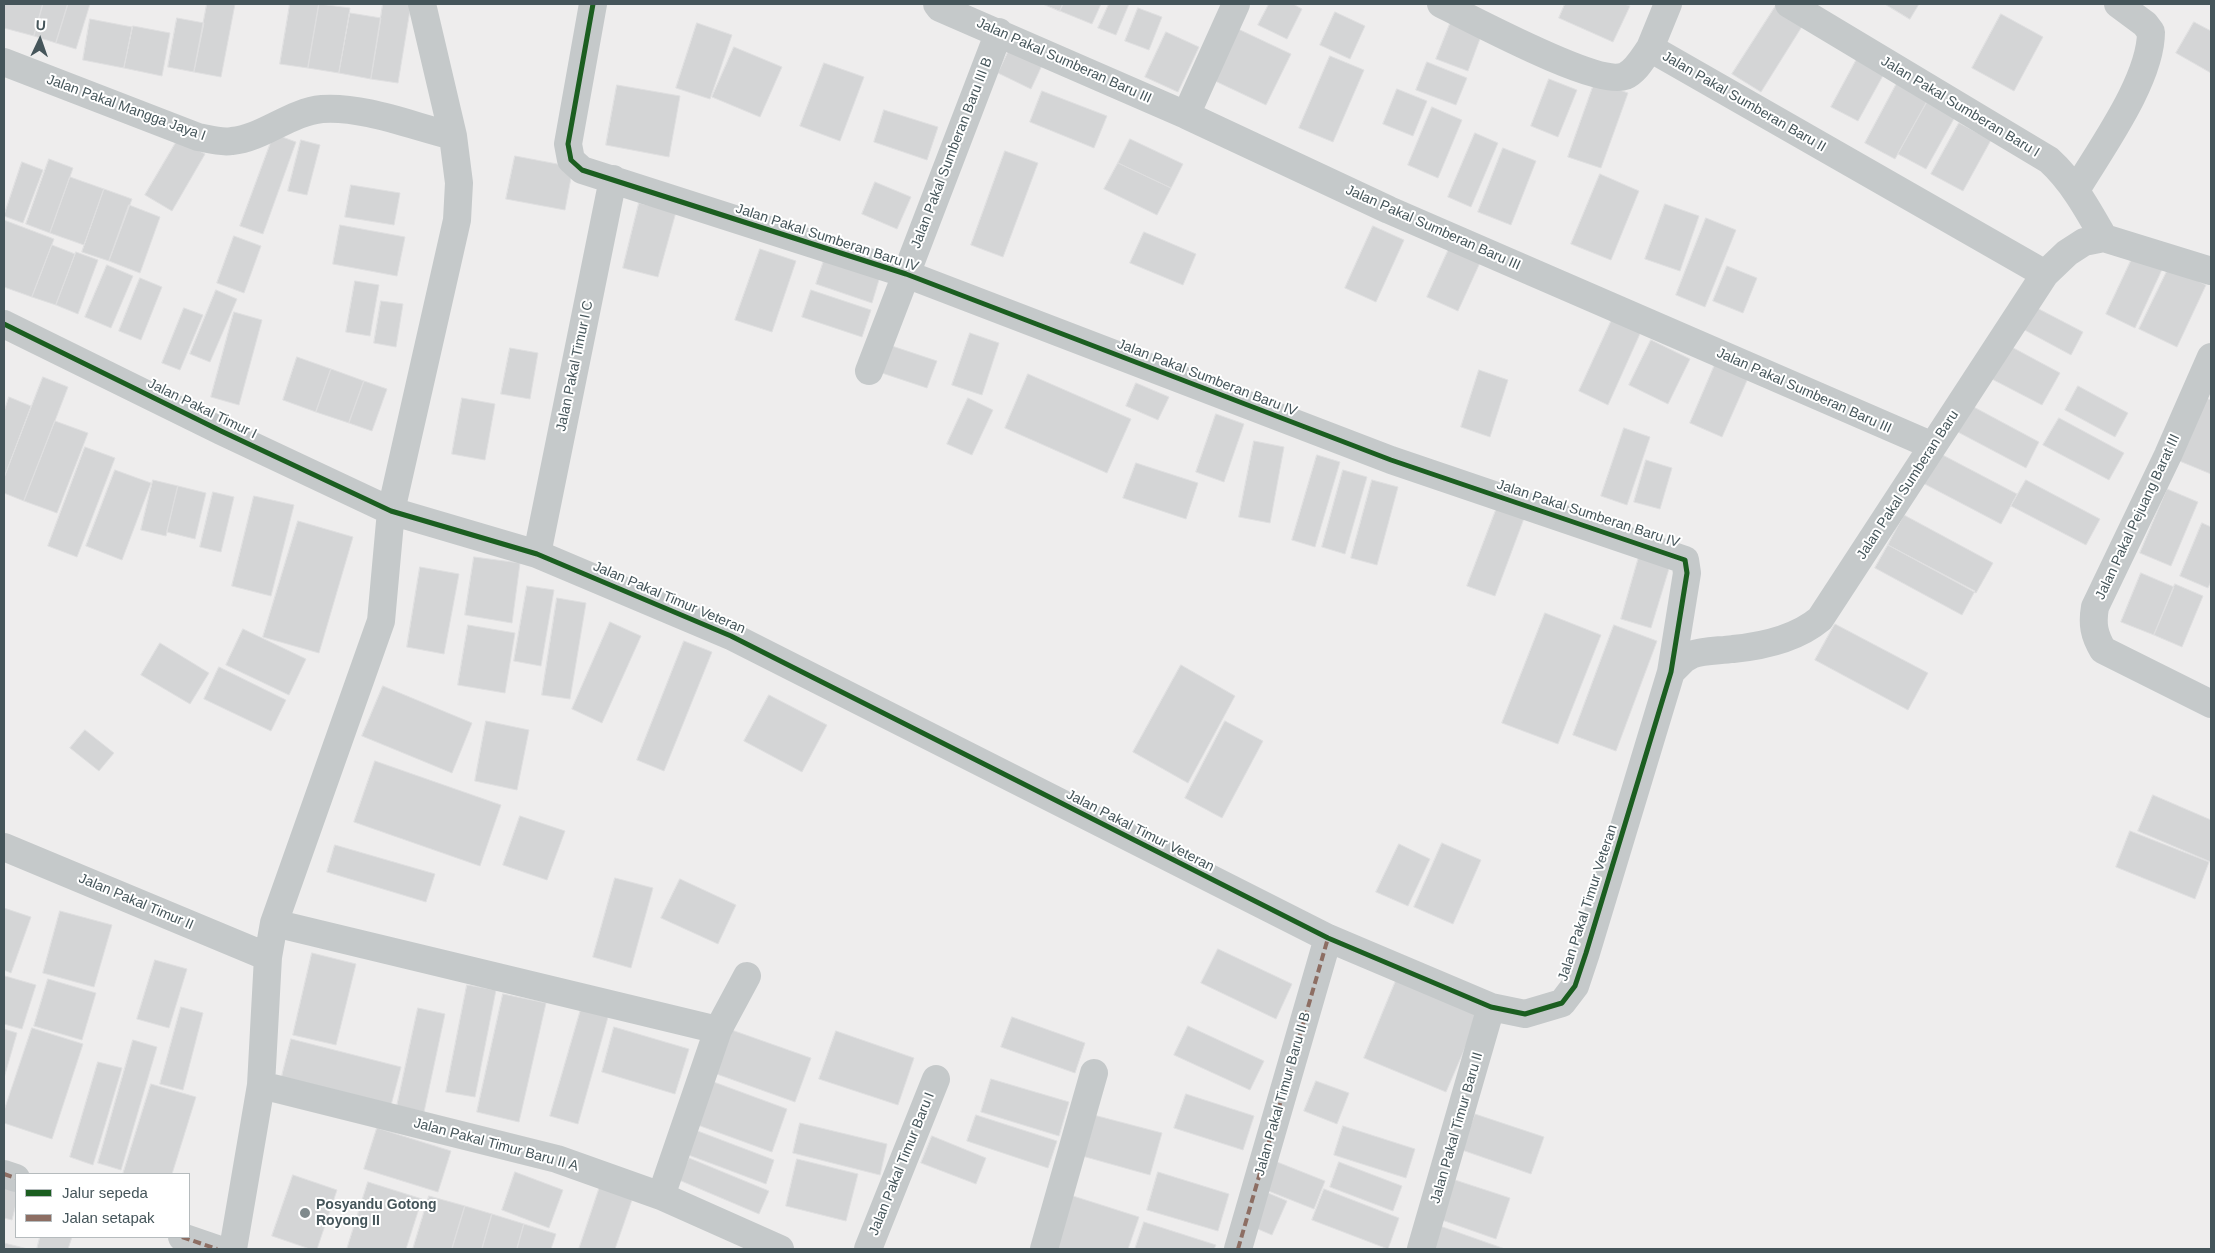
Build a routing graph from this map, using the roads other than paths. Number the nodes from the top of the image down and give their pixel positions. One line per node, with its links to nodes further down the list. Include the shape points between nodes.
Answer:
1 (422, 4): 13 (street)
2 (593, 4): 14 (street, Jalan Pakal Sumberan Baru IV, via 568,144 571,160 582,170)
3 (937, 4): 9 (street, Jalan Pakal Sumberan Baru III)
4 (1236, 4): 12 (street)
5 (1441, 4): 10 (street, Jalan Pakal Sumberan Baru II, via 1579,69 1603,77 1624,76 1637,67)
6 (1668, 4): 10 (street)
7 (1789, 4): 15 (street, Jalan Pakal Sumberan Baru I, via 2049,160)
8 (2118, 4): 15 (street, via 2151,32 2148,60 2123,112)
9 (999, 32): 12 (street, Jalan Pakal Sumberan Baru III); 18 (street, Jalan Pakal Sumberan Baru III B)
10 (1650, 48): 19 (street, Jalan Pakal Sumberan Baru II)
11 (4, 62): 13 (street, Jalan Pakal Mangga Jaya I, via 198,137 217,141 253,135 277,123 321,109 357,111)
12 (1186, 115): 23 (street, Jalan Pakal Sumberan Baru III, via 1389,210)
13 (453, 136): 24 (street, via 459,183 456,220)
14 (613, 179): 18 (street, Jalan Pakal Sumberan Baru IV); 25 (street, Jalan Pakal Timur I C)
15 (2076, 190): 16 (street, Jalan Pakal Sumberan Baru I)
16 (2104, 238): 17 (street); 19 (street, Jalan Pakal Sumberan Baru, via 2084,242)
17 (2211, 271)
18 (906, 274): 22 (street, Jalan Pakal Sumberan Baru III B); 26 (street, Jalan Pakal Sumberan Baru IV, via 1392,460 1681,557 1687,573)
19 (2045, 274): 23 (street, Jalan Pakal Sumberan Baru)
20 (4, 324): 24 (street, Jalan Pakal Timur I)
21 (2211, 357): 27 (street, Jalan Pakal Pejuang Barat III, via 2095,606 2093,626 2096,639 2104,650)
22 (870, 371)
23 (1933, 446): 26 (street, Jalan Pakal Sumberan Baru, via 1820,619 1807,630 1751,648 1691,655)
24 (391, 511): 25 (street, Jalan Pakal Timur Veteran); 29 (street, via 380,621)
25 (537, 554): 30 (street, Jalan Pakal Timur Veteran, via 731,636)
26 (1671, 672): 33 (street, Jalan Pakal Timur Veteran, via 1575,986 1562,1003 1525,1014)
27 (2211, 704)
28 (4, 847): 31 (street, Jalan Pakal Timur II)
29 (274, 924): 31 (street); 34 (street)
30 (1328, 938): 33 (street, Jalan Pakal Timur Veteran); 45 (street, Jalan Pakal Timur Baru II B)
31 (268, 957): 37 (street)
32 (747, 976): 34 (street)
33 (1491, 1007): 46 (street, Jalan Pakal Timur Baru II)
34 (718, 1030): 38 (street)
35 (1094, 1073): 44 (street)
36 (936, 1079): 43 (street, Jalan Pakal Timur Baru I)
37 (261, 1085): 38 (street, Jalan Pakal Timur Baru II A, via 557,1159); 41 (street)
38 (661, 1196): 42 (street, Jalan Pakal Timur Baru II A)
39 (185, 1238): 40 (street)
40 (218, 1249)
41 (233, 1249)
42 (780, 1249)
43 (868, 1249)
44 (1044, 1249)
45 (1238, 1249)
46 (1421, 1249)

